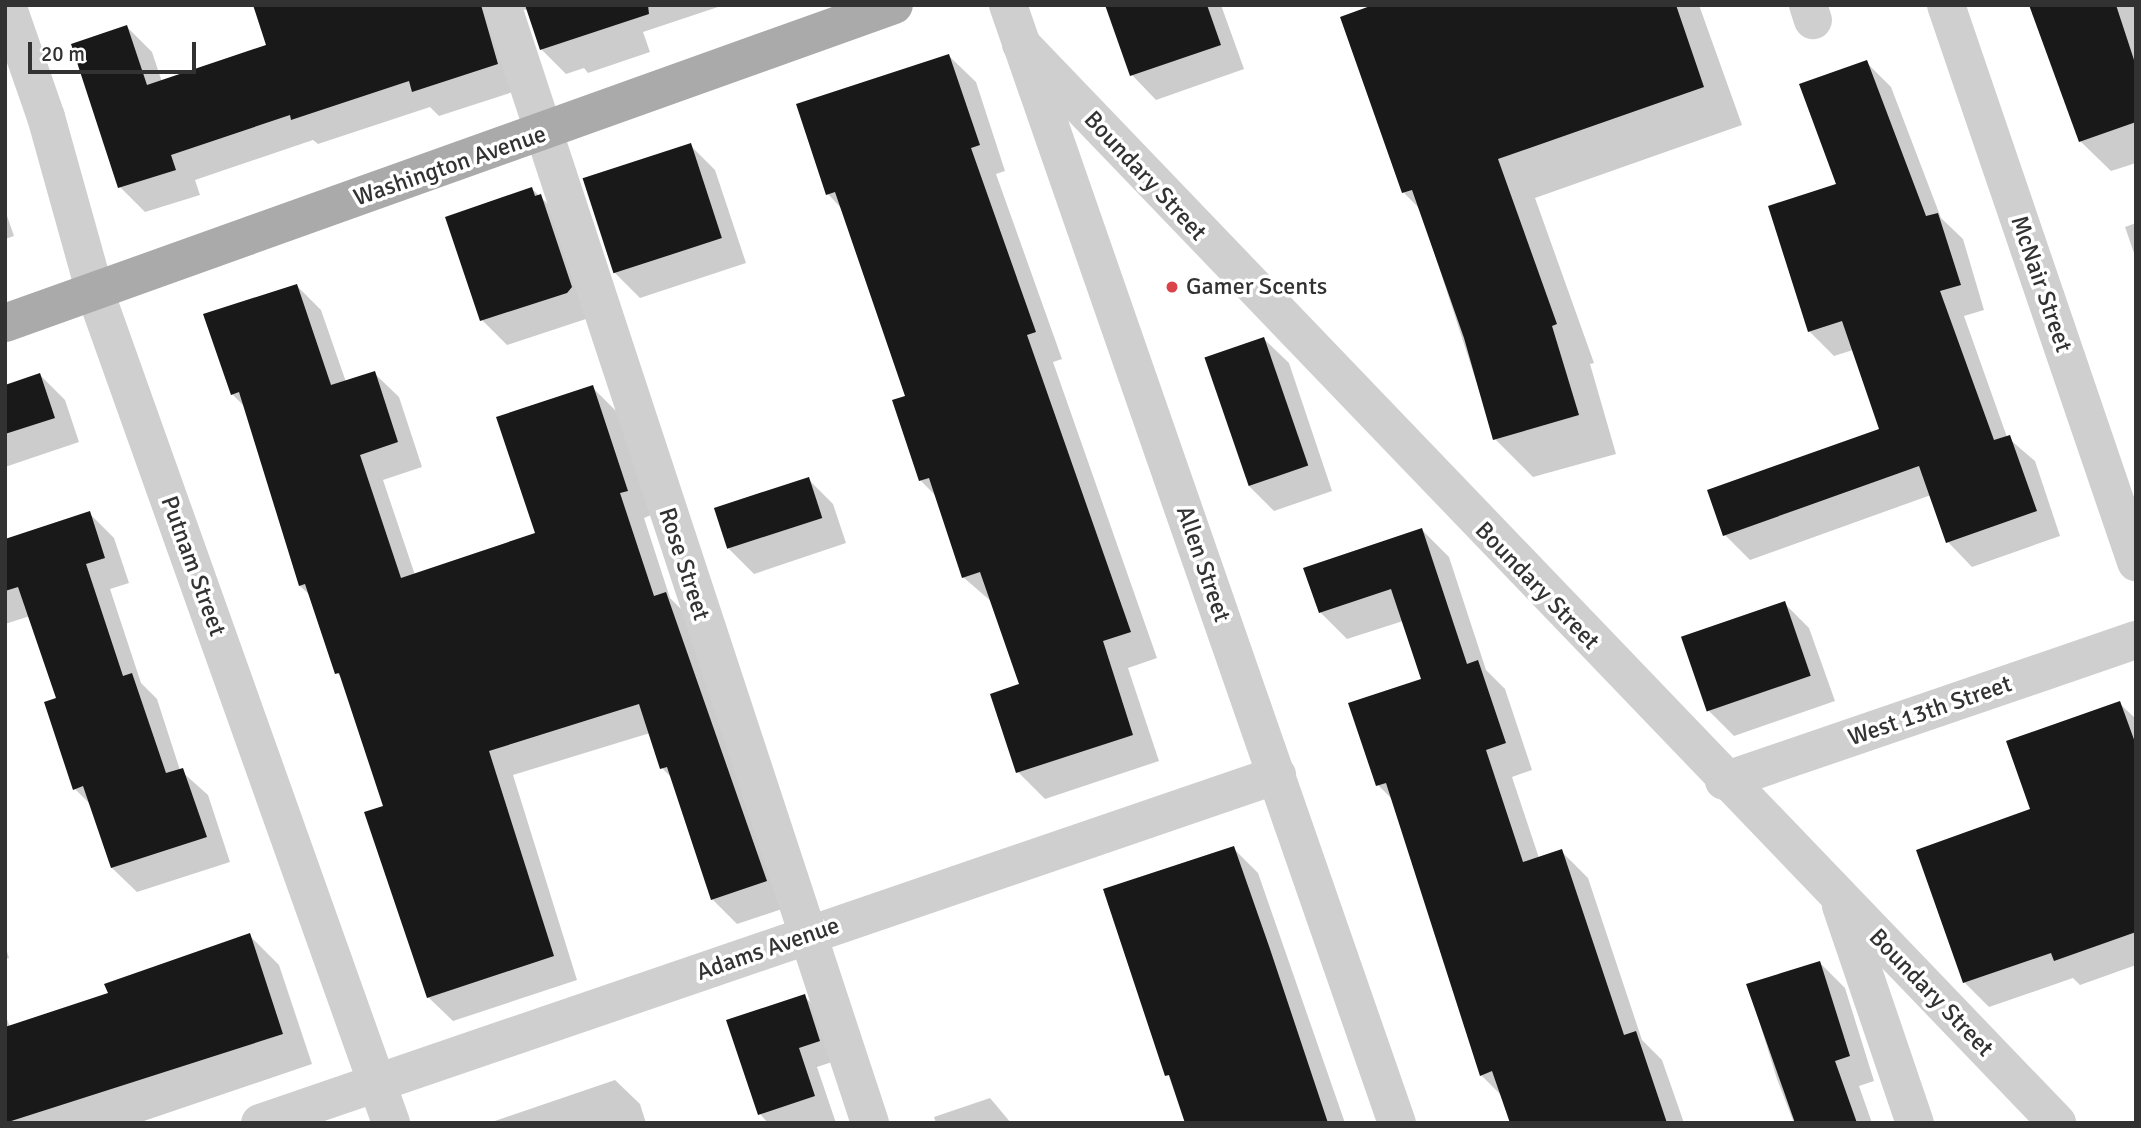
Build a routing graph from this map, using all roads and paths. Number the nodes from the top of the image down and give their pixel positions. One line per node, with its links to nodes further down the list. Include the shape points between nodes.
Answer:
1 (7, 5): 8 (street, Putnam Street, via 46,117)
2 (502, 5): 7 (street, Rose Street)
3 (894, 5): 7 (main road, Washington Avenue)
4 (1008, 5): 6 (street, Allen Street)
5 (1946, 5): 10 (street, McNair Street)
6 (1021, 44): 12 (street, Allen Street); 13 (street, Boundary Street)
7 (544, 133): 8 (main road, Washington Avenue); 15 (street, Rose Street)
8 (96, 292): 9 (main road, Washington Avenue); 16 (street, Putnam Street)
9 (5, 323)
10 (2136, 562)
11 (2136, 640): 13 (street, West 13th Street)
12 (1277, 775): 15 (street, Adams Avenue); 20 (street, Allen Street)
13 (1724, 781): 14 (street, Boundary Street)
14 (1838, 898): 21 (street); 22 (street, Boundary Street)
15 (805, 936): 16 (street, Adams Avenue); 19 (street, Rose Street)
16 (377, 1083): 17 (street, Adams Avenue); 18 (street, Putnam Street)
17 (260, 1123)
18 (391, 1123)
19 (870, 1123)
20 (1397, 1123)
21 (1915, 1123)
22 (2057, 1123)

